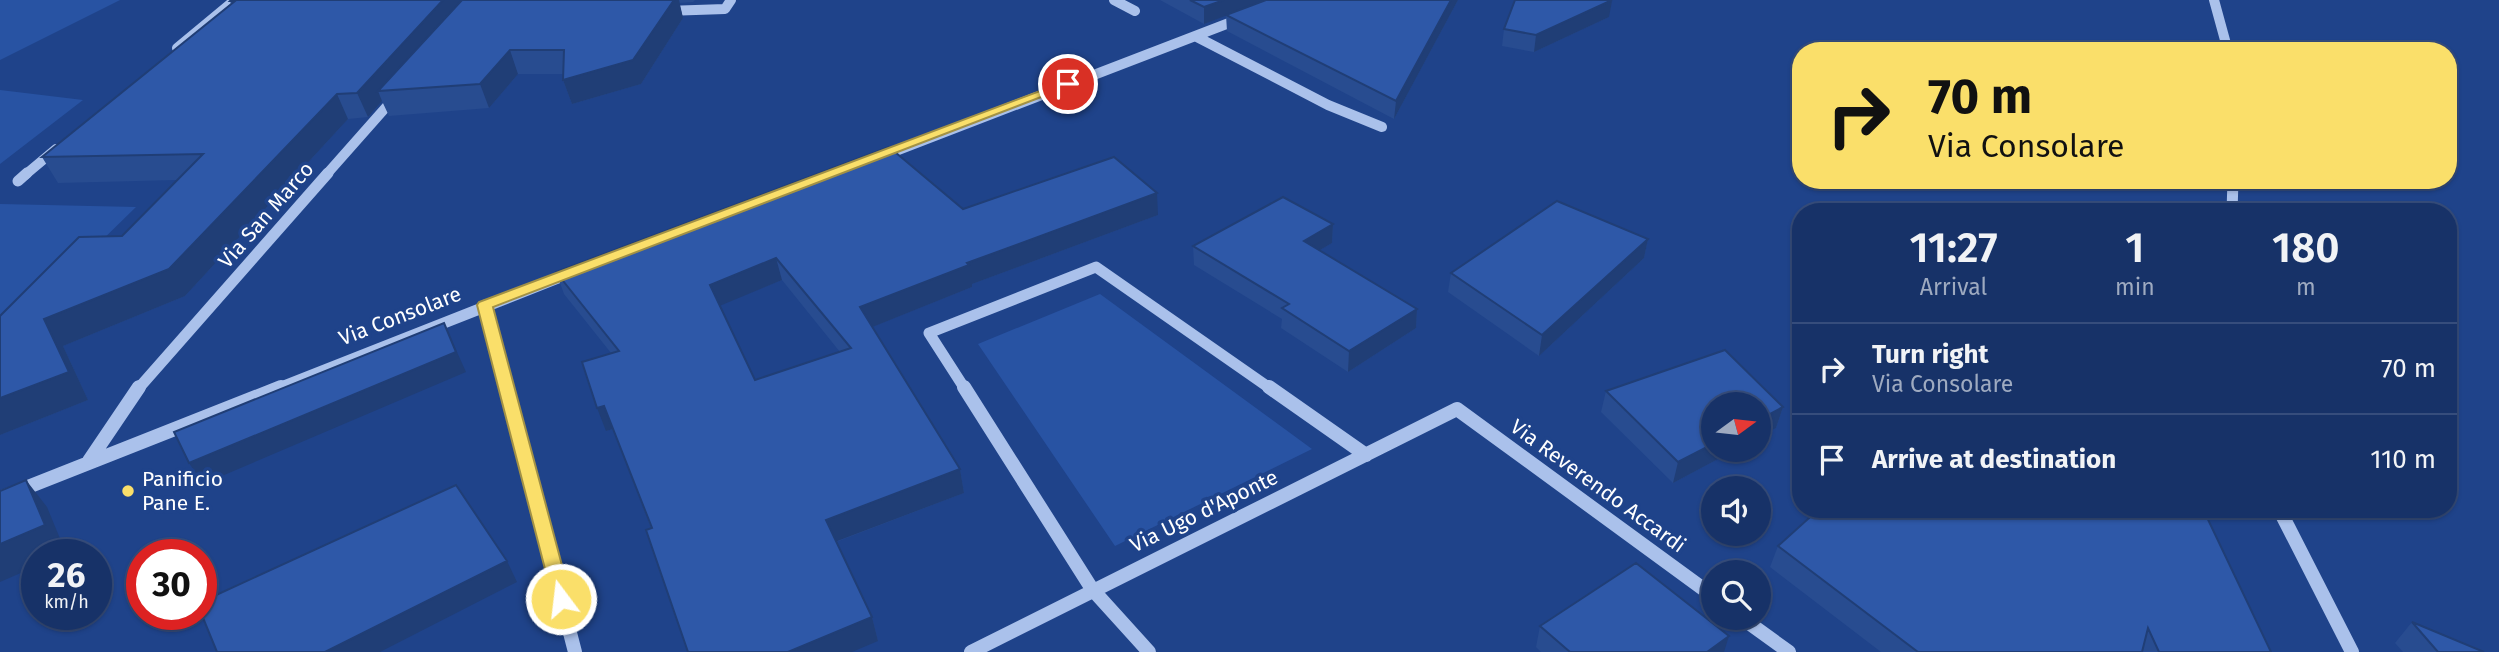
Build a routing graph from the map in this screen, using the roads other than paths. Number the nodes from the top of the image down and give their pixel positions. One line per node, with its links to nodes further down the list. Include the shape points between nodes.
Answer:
1 (235, 0): 10 (street)
2 (731, 0): 5 (street, via 726,9)
3 (1114, 0): 6 (street)
4 (2214, 0): 9 (street)
5 (658, 11)
6 (1135, 11)
7 (1253, 13): 8 (street)
8 (1195, 36): 12 (street, via 1328,106); 14 (street)
9 (2226, 42)
10 (168, 55)
11 (400, 91): 20 (street, Via San Marco, via 135,392)
12 (1382, 127)
13 (61, 145): 15 (street)
14 (865, 163)
15 (18, 181)
16 (586, 267): 17 (street, Via Consolare)
17 (485, 305): 20 (street, Via Consolare); 26 (street)
18 (1457, 409): 19 (street, Via Ugo d'Aponte); 23 (street, Via Reverendo Accardi)
19 (1366, 455): 24 (street, Via Ugo d'Aponte); 24 (street, via 1096,267 929,333)
20 (89, 461): 21 (street, Via Consolare)
21 (0, 498)
22 (2284, 518): 30 (street)
23 (1701, 587)
24 (1092, 589): 27 (street, Via Ugo d'Aponte); 28 (street)
25 (1759, 630): 29 (street)
26 (575, 652)
27 (971, 652)
28 (1149, 652)
29 (1789, 652)
30 (2352, 652)

